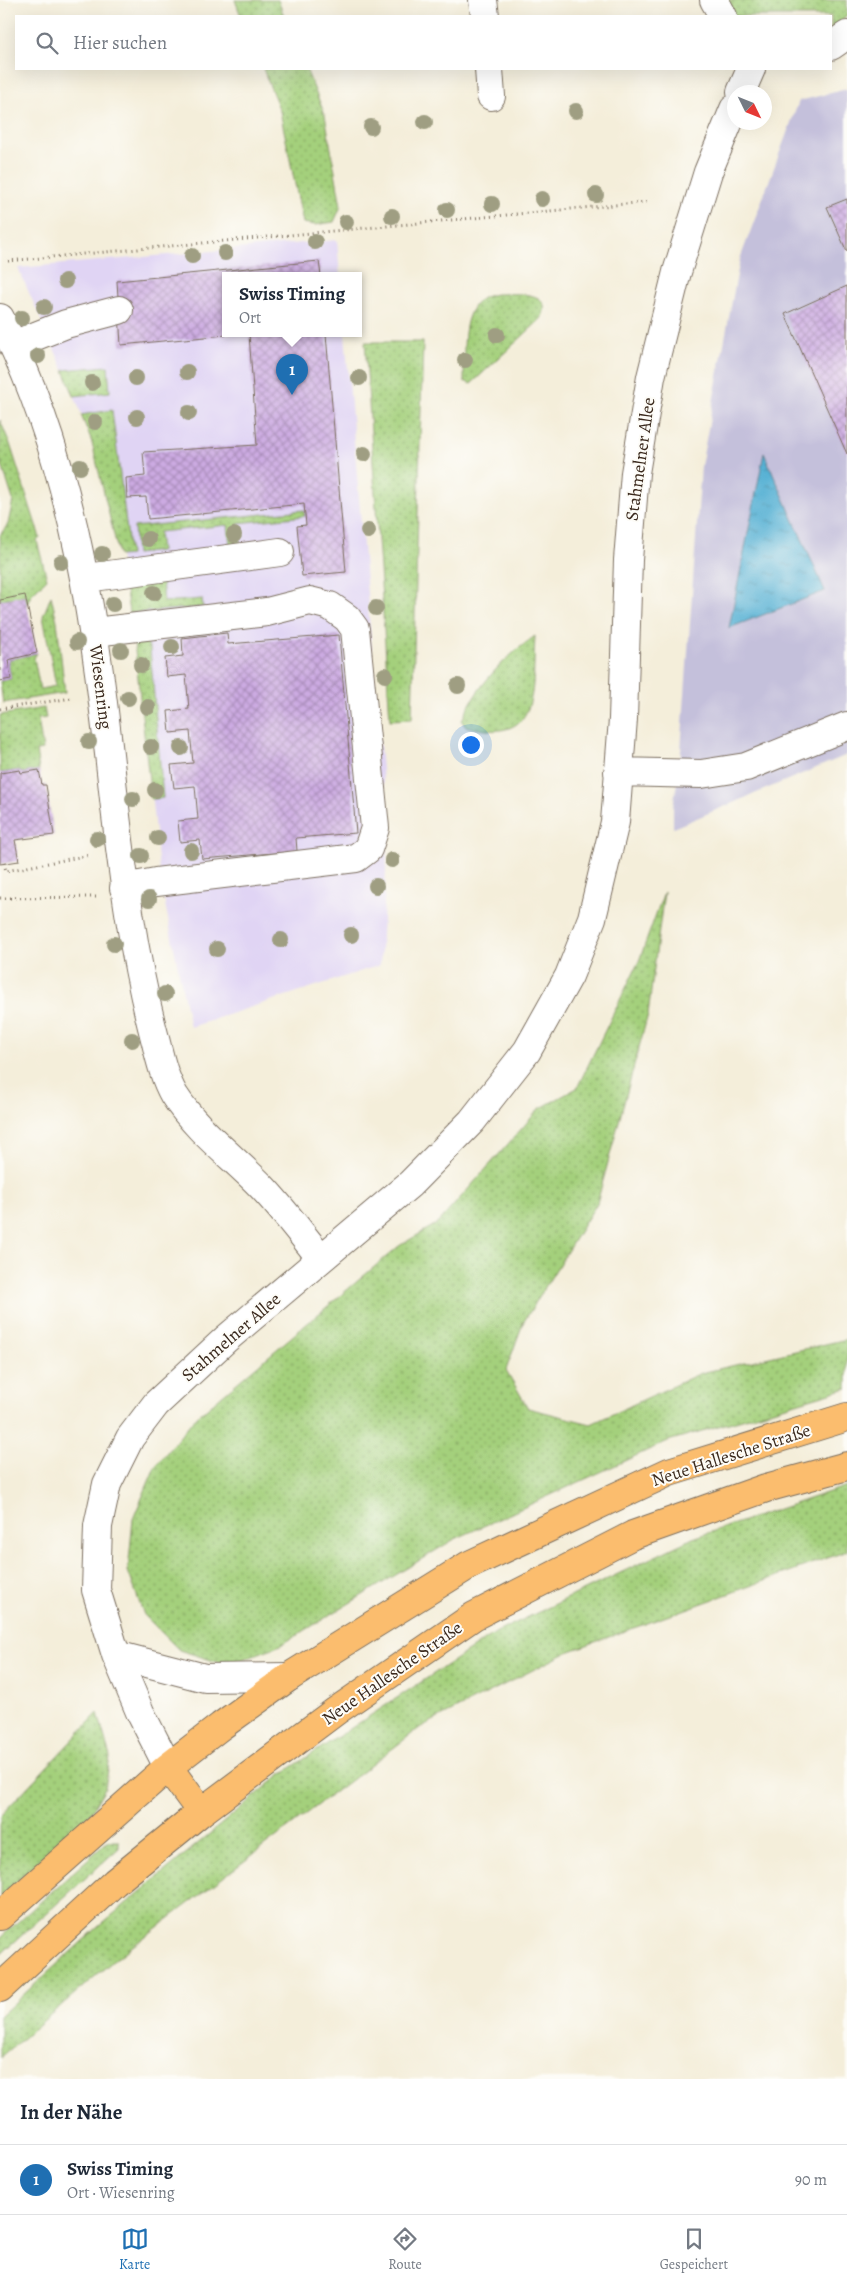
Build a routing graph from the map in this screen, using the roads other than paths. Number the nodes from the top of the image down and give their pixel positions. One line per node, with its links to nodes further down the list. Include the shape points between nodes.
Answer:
1 (483, 0): 3 (street)
2 (714, 0): 4 (street)
3 (485, 15)
4 (722, 15)
5 (847, 35): 6 (street)
6 (832, 45)
7 (489, 70): 10 (street)
8 (751, 70): 9 (street)
9 (744, 85)
10 (491, 96)
11 (727, 126): 19 (street, Stahmelner Allee, via 708,172 677,272 651,377 635,473 628,550 623,719)
12 (119, 310): 14 (street, via 66,324)
13 (0, 318): 14 (street, Wiesenring)
14 (13, 345): 16 (street, Wiesenring, via 64,484)
15 (280, 552): 16 (street)
16 (86, 578): 17 (street, Wiesenring)
17 (94, 632): 20 (street, Wiesenring); 20 (street, via 267,612 310,601 330,606 355,629 375,828 368,849 356,858)
18 (847, 726): 19 (street, via 746,767 702,774)
19 (618, 772): 21 (street, Stahmelner Allee, via 615,822 592,918 569,976 527,1051 472,1121 410,1184)
20 (125, 892): 21 (street, Wiesenring, via 146,1004 162,1067 174,1094 196,1124 263,1188)
21 (321, 1258): 24 (street, Stahmelner Allee, via 163,1397 130,1438 107,1484 98,1526 96,1590)
22 (847, 1417): 25 (main road, Neue Hallesche Straße, via 669,1472 469,1565)
23 (847, 1466): 27 (main road, Neue Hallesche Straße, via 766,1488 633,1535 474,1616 336,1710)
24 (116, 1655): 25 (street, via 205,1678); 26 (street, Stahmelner Allee)
25 (289, 1677): 26 (main road, Neue Hallesche Straße)
26 (168, 1767): 27 (main road, Stahmelner Allee); 28 (main road, Neue Hallesche Straße)
27 (200, 1812): 29 (main road, Neue Hallesche Straße, via 115,1882)
28 (0, 1916)
29 (0, 1988)

